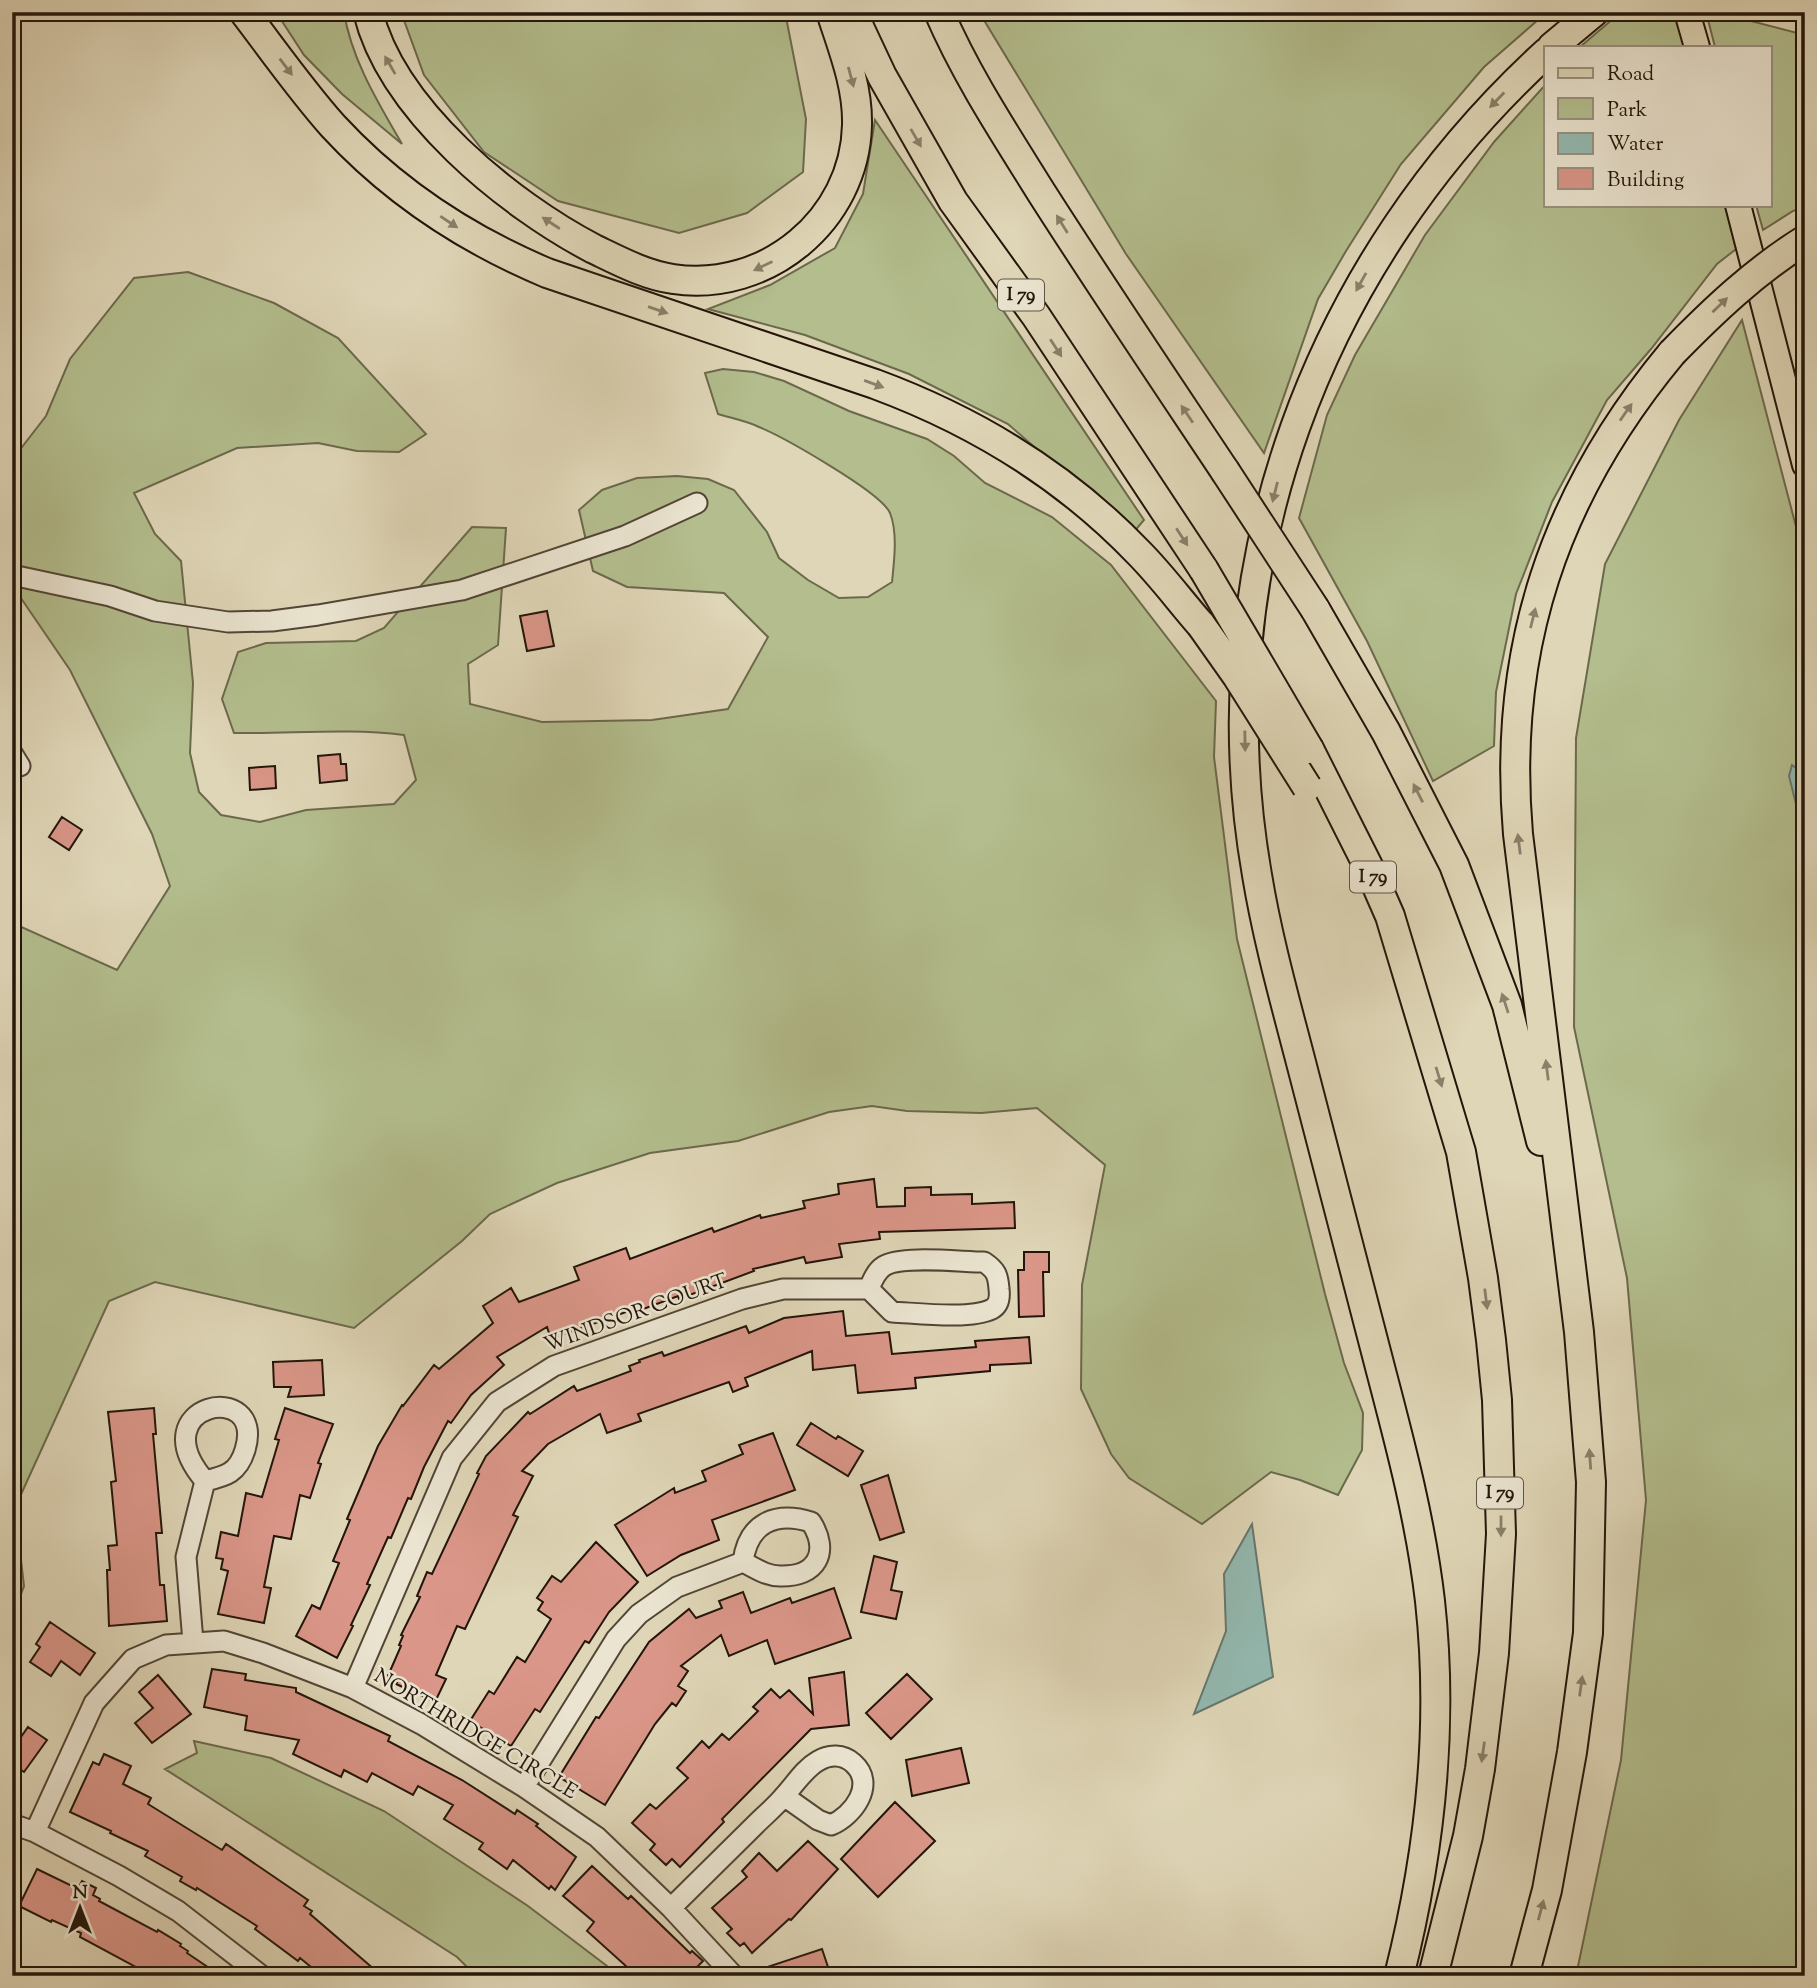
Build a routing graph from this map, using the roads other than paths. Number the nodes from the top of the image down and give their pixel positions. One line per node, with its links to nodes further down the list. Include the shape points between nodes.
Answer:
1 (244, 12): 16 (highway, one-way to 16, bridge, via 355,148 457,228 547,273 912,398 984,432 1081,499 1140,553 1201,625 1251,698 1349,863)
2 (368, 12): 3 (highway, one-way to 2, via 856,108 853,159 841,192 819,224 786,254 730,277 690,281 652,274 598,251 547,221 485,175 406,90 379,45)
3 (831, 12)
4 (852, 12): 16 (highway, I 79, one-way to 16, bridge, via 882,76 953,201 1204,570 1309,748 1390,916)
5 (939, 12): 18 (highway, one-way to 5, bridge, via 1548,1170 1507,1005 1454,865 1386,732 1315,609 1027,169)
6 (1687, 12): 9 (main road)
7 (1590, 16): 8 (highway)
8 (1553, 46)
9 (1697, 46)
10 (1544, 55): 30 (highway, one-way to 30, via 1442,162 1386,239 1340,321 1303,406 1277,484 1258,571 1247,658 1246,786 1256,874 1414,1500 1430,1604 1436,1709 1430,1813 1414,1916)
11 (1738, 206): 13 (main road)
12 (1805, 240): 18 (highway, one-way to 12, bridge, via 1515,797 1516,726 1528,635 1560,533 1619,423 1672,353 1731,294)
13 (1805, 465)
14 (697, 503): 15 (street, via 625,536 462,590 284,619 228,622 155,611 110,596)
15 (12, 575)
16 (1419, 1012): 31 (highway, I 79, one-way to 31, via 1461,1152 1483,1278 1497,1400 1501,1521 1495,1641 1480,1769)
17 (869, 1289): 17 (street, via 892,1312 930,1315 993,1308 1000,1294 998,1276 984,1262 885,1265); 22 (street, WINDSOR COURT, via 783,1289 742,1299 554,1366 497,1402 452,1458)
18 (1579, 1332): 32 (highway, one-way to 18, via 1547,1890 1588,1633 1591,1482)
19 (205, 1481): 21 (street, via 186,1557)
20 (743, 1562): 23 (street, via 677,1587 639,1614 616,1639)
21 (193, 1642): 22 (street, NORTHRIDGE CIRCLE, via 224,1641); 26 (street, NORTHRIDGE CIRCLE, via 166,1645 133,1659 108,1684 94,1703)
22 (353, 1688): 23 (street, NORTHRIDGE CIRCLE)
23 (524, 1787): 27 (street, NORTHRIDGE CIRCLE, via 597,1837)
24 (785, 1796): 27 (street)
25 (12, 1824): 26 (street)
26 (35, 1832): 28 (street, via 178,1911)
27 (671, 1908): 29 (street, NORTHRIDGE CIRCLE)
28 (262, 1976)
29 (734, 1976)
30 (1399, 1976)
31 (1433, 1976)
32 (1524, 1976)

